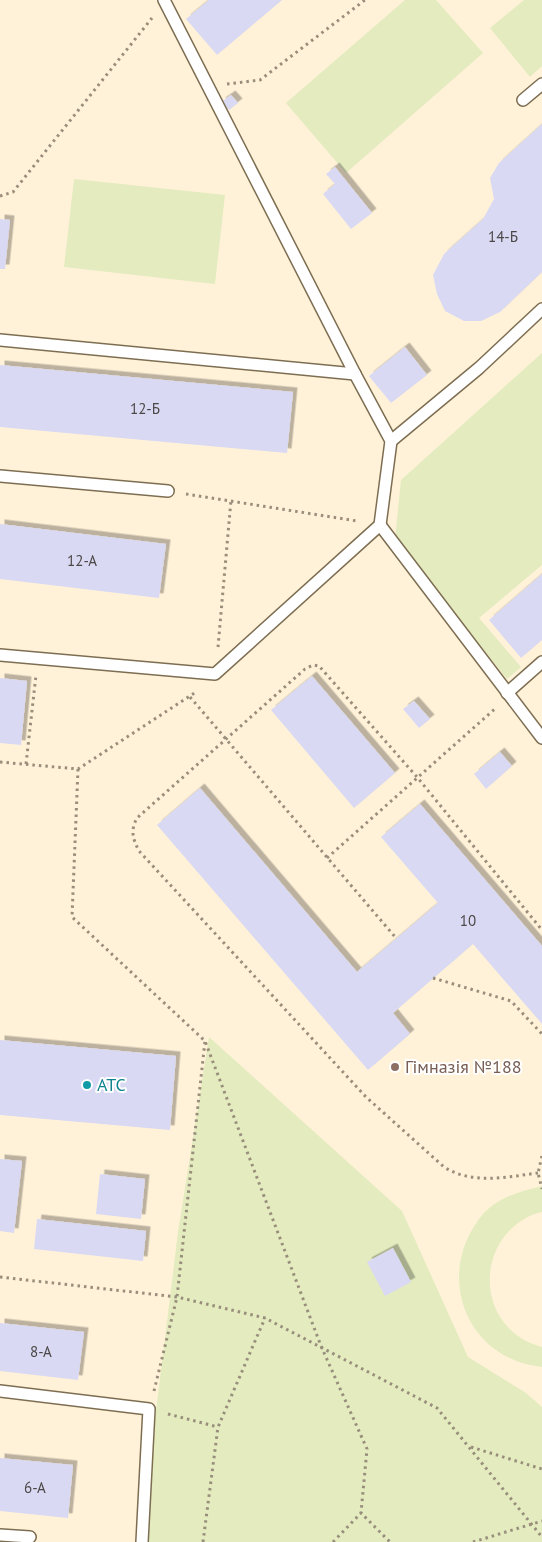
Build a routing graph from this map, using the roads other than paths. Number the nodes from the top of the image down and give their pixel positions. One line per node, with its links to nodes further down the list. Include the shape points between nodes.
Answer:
1 (165, 1): 6 (lane)
2 (542, 84): 3 (lane)
3 (523, 100)
4 (542, 309): 7 (lane)
5 (0, 340): 6 (lane)
6 (354, 374): 7 (lane)
7 (391, 441): 10 (lane)
8 (0, 476): 9 (lane)
9 (168, 491)
10 (380, 525): 11 (lane, via 215,674); 13 (lane)
11 (0, 655)
12 (542, 662): 13 (lane)
13 (507, 693): 14 (lane)
14 (542, 738)
15 (0, 1391): 18 (lane, via 149,1410)
16 (0, 1535): 17 (lane)
17 (30, 1537)
18 (142, 1542)

